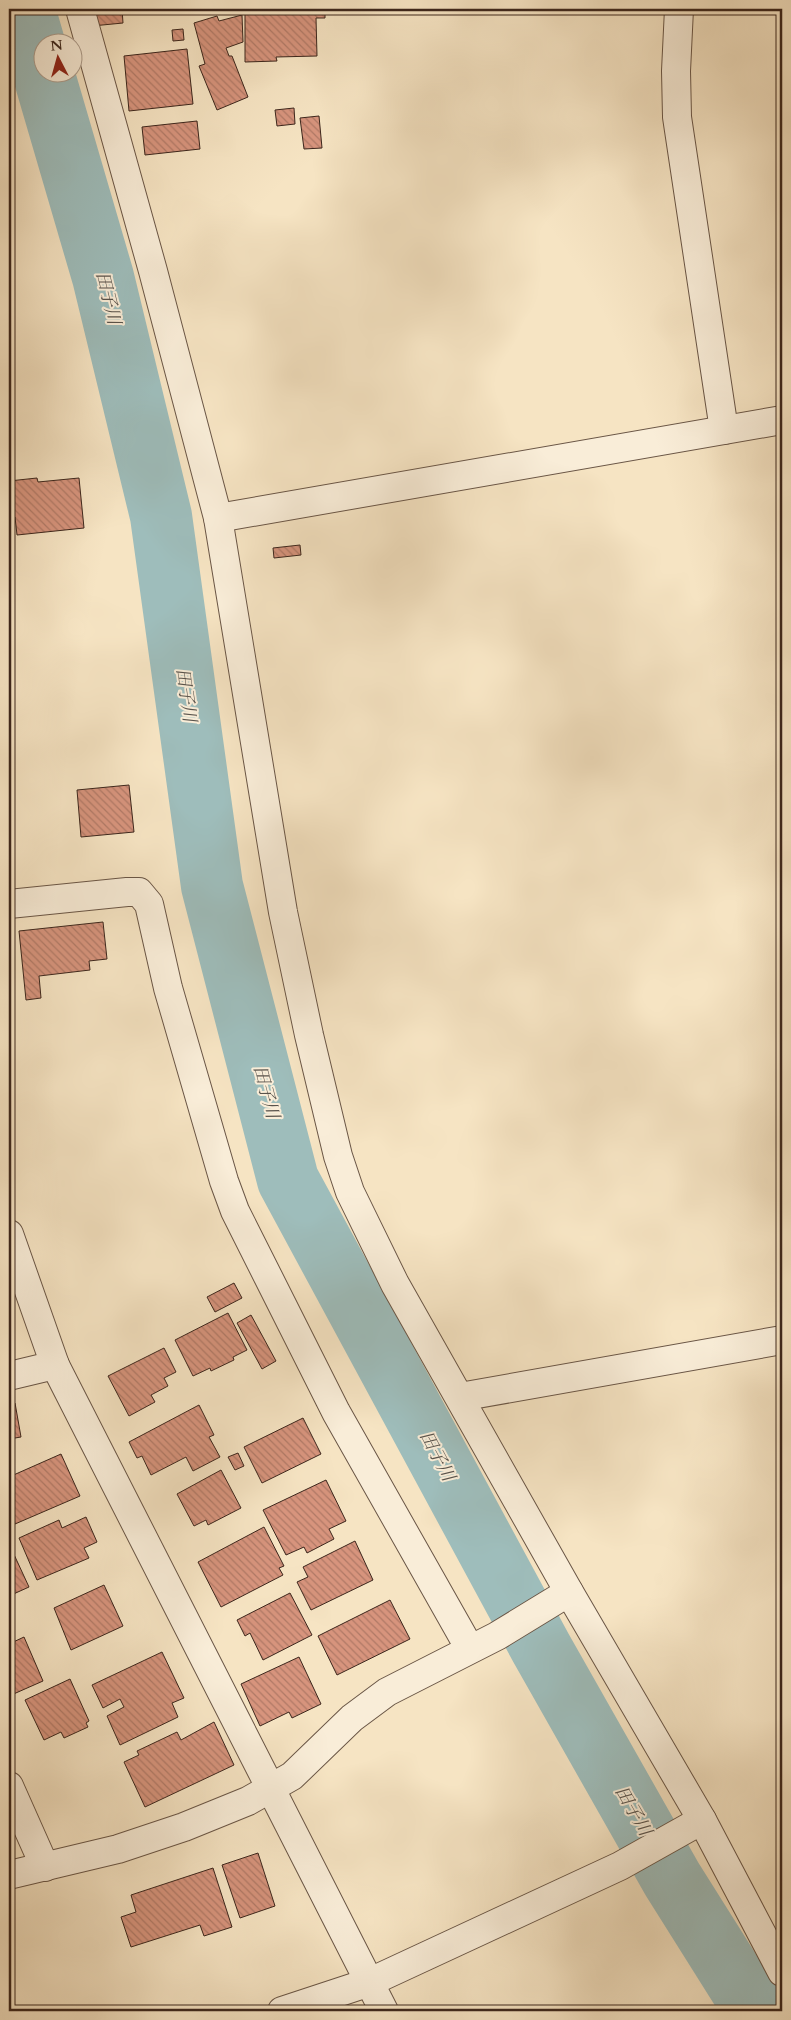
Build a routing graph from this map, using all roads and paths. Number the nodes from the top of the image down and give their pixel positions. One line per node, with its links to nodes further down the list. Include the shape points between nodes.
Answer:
1 (80, 9): 5 (street)
2 (679, 9): 4 (street, via 677,117)
3 (782, 420): 4 (street)
4 (724, 430): 5 (street)
5 (218, 518): 11 (street, via 283,912 338,1156 350,1192 395,1284)
6 (9, 904): 13 (street, via 127,892 139,892 149,904 168,988 235,1211 336,1412)
7 (9, 1234): 9 (street)
8 (782, 1340): 11 (street)
9 (55, 1364): 10 (street); 15 (street)
10 (9, 1376)
11 (460, 1397): 12 (street)
12 (561, 1597): 13 (street); 16 (street)
13 (470, 1649): 15 (street, via 387,1692 352,1718 292,1776)
14 (9, 1786): 17 (street)
15 (271, 1788): 17 (street, via 184,1827 118,1849); 20 (street)
16 (693, 1825): 19 (street); 20 (street, via 620,1866)
17 (45, 1867): 18 (street)
18 (9, 1875)
19 (782, 1972)
20 (370, 1982): 21 (street); 22 (street)
21 (282, 2011)
22 (384, 2011)

